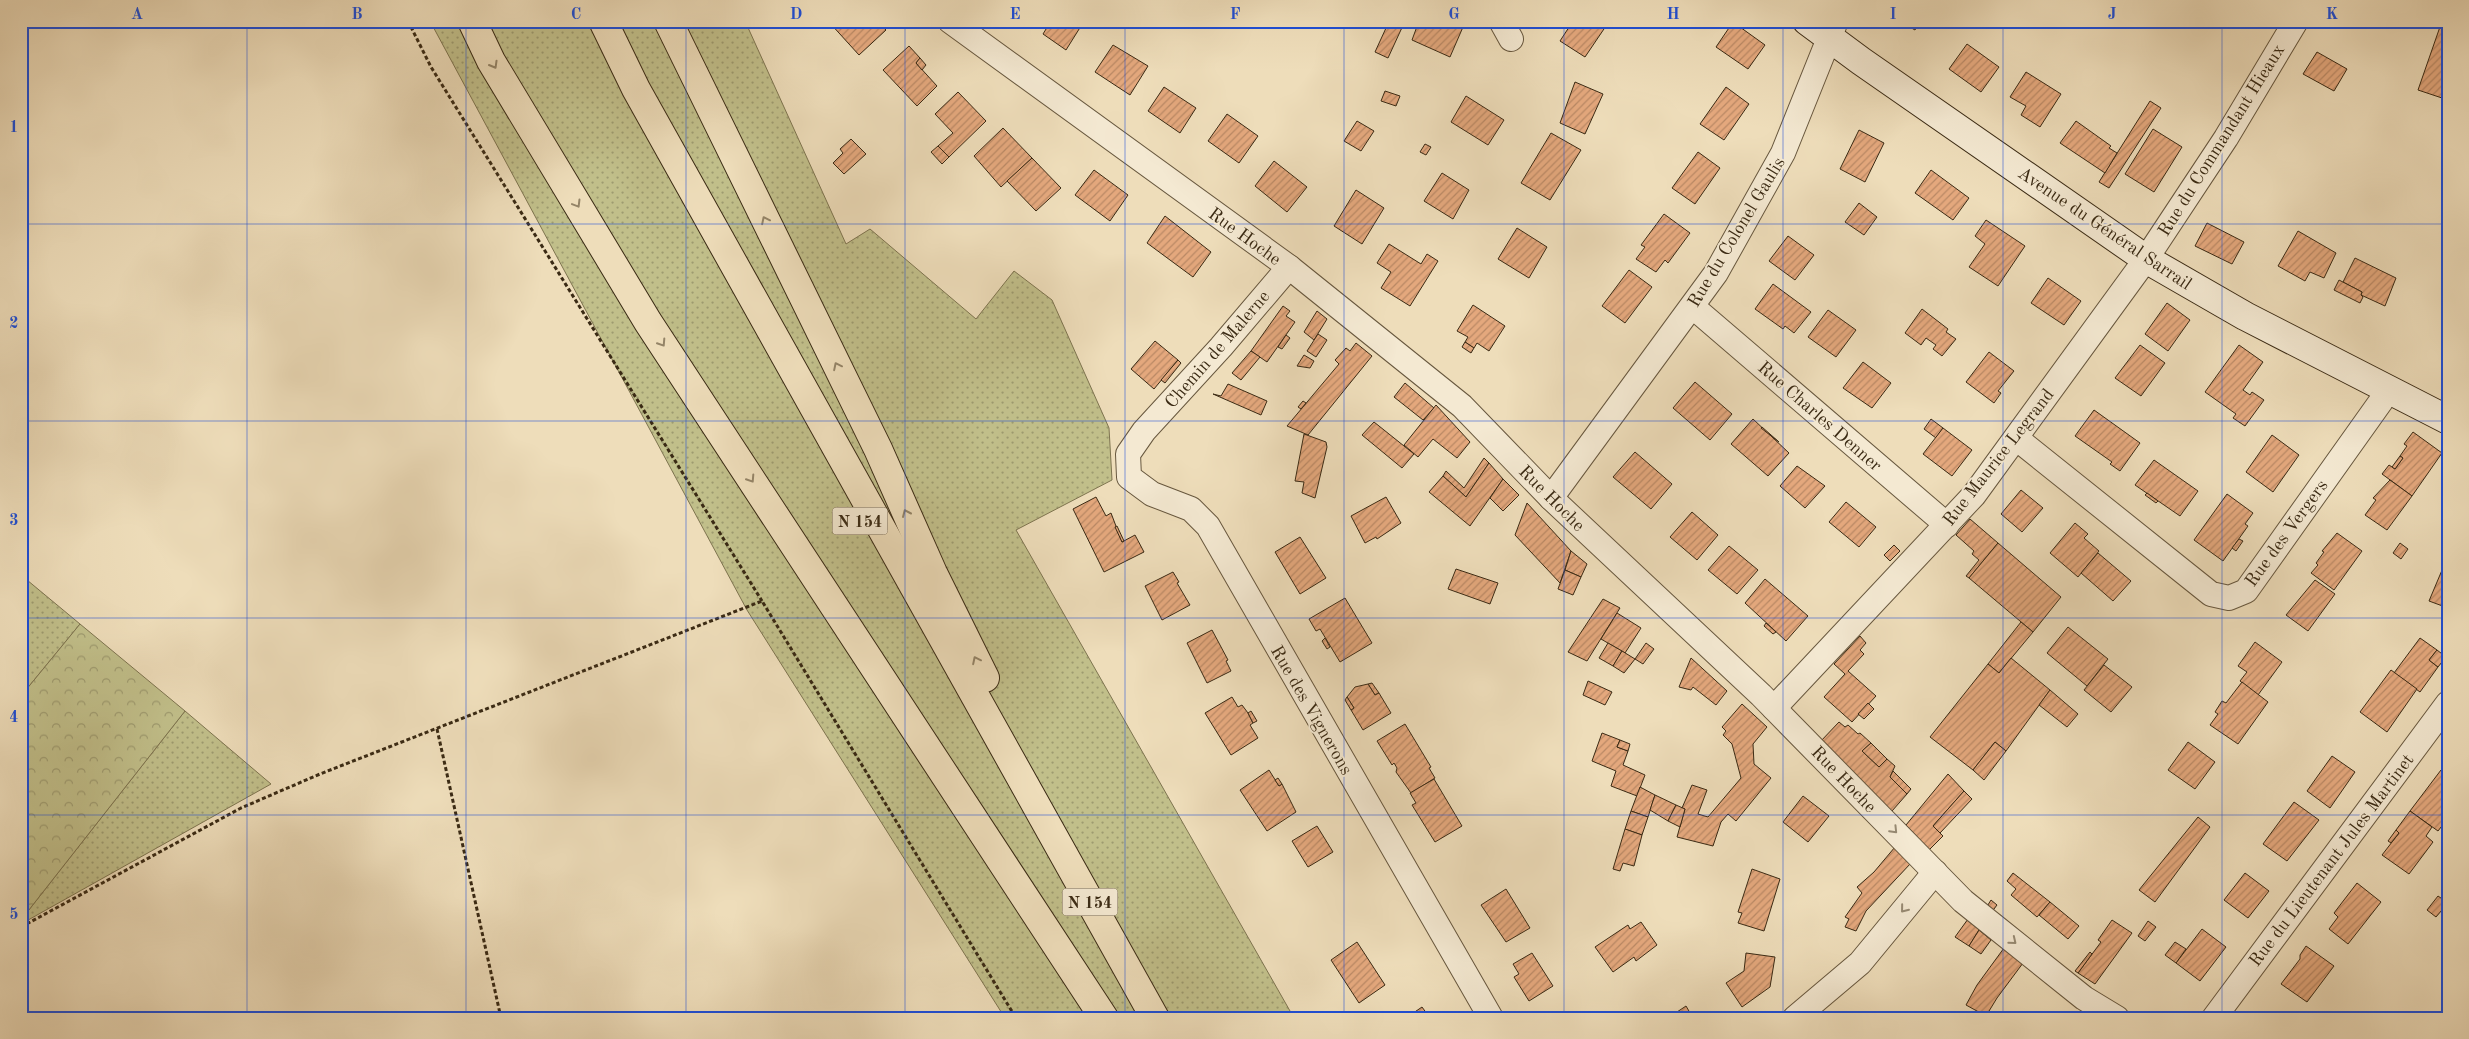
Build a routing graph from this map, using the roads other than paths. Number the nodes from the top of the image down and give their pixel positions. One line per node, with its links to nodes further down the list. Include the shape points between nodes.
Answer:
1 (472, 21): 22 (main road, one-way to 22, via 491,60 648,322)
2 (587, 21): 23 (main road, N 154, via 615,79)
3 (603, 21): 20 (main road, N 154, via 636,89)
4 (668, 21): 20 (main road, one-way to 4, via 1007,722 933,574 878,449)
5 (950, 21): 10 (street, Rue Hoche)
6 (1807, 21): 8 (street, Avenue du Général Sarrail)
7 (2296, 21): 9 (street, Rue du Commandant Hieaux, via 2226,138)
8 (1833, 30): 9 (street, Avenue du Général Sarrail); 11 (street, Rue du Colonel Gaulis, via 1783,153 1716,273)
9 (2146, 259): 12 (street, Avenue du Général Sarrail, via 2245,316); 15 (street, Rue Maurice Legrand)
10 (1288, 267): 14 (street, Chemin de Malerne, via 1221,347); 16 (street, Rue Hoche, via 1462,406)
11 (1693, 307): 16 (street, Rue du Colonel Gaulis); 17 (street, Rue Charles Denner)
12 (2389, 390): 13 (street, Avenue du Général Sarrail); 15 (street, Rue des Vergers, via 2246,591 2229,598 2211,594)
13 (2448, 420)
14 (1144, 430): 25 (street, Rue des Vignerons, via 1128,454 1129,477 1152,494 1191,510 1208,526)
15 (2016, 438): 17 (street, Rue Maurice Legrand, via 1974,495)
16 (1551, 498): 19 (street, Rue Hoche)
17 (1947, 525): 19 (street, Rue Maurice Legrand)
18 (2448, 703): 28 (street, Rue du Lieutenant Jules Martinet)
19 (1774, 708): 21 (street, Rue Hoche, one-way to 21)
20 (1034, 802): 24 (main road, N 154)
21 (1935, 872): 26 (street, one-way to 26, via 1860,963); 27 (street, Rue Hoche, one-way to 27, via 1963,900 2077,992)
22 (1104, 1018)
23 (1139, 1018)
24 (1154, 1018)
25 (1491, 1018)
26 (1795, 1018)
27 (2117, 1018)
28 (2214, 1018)

